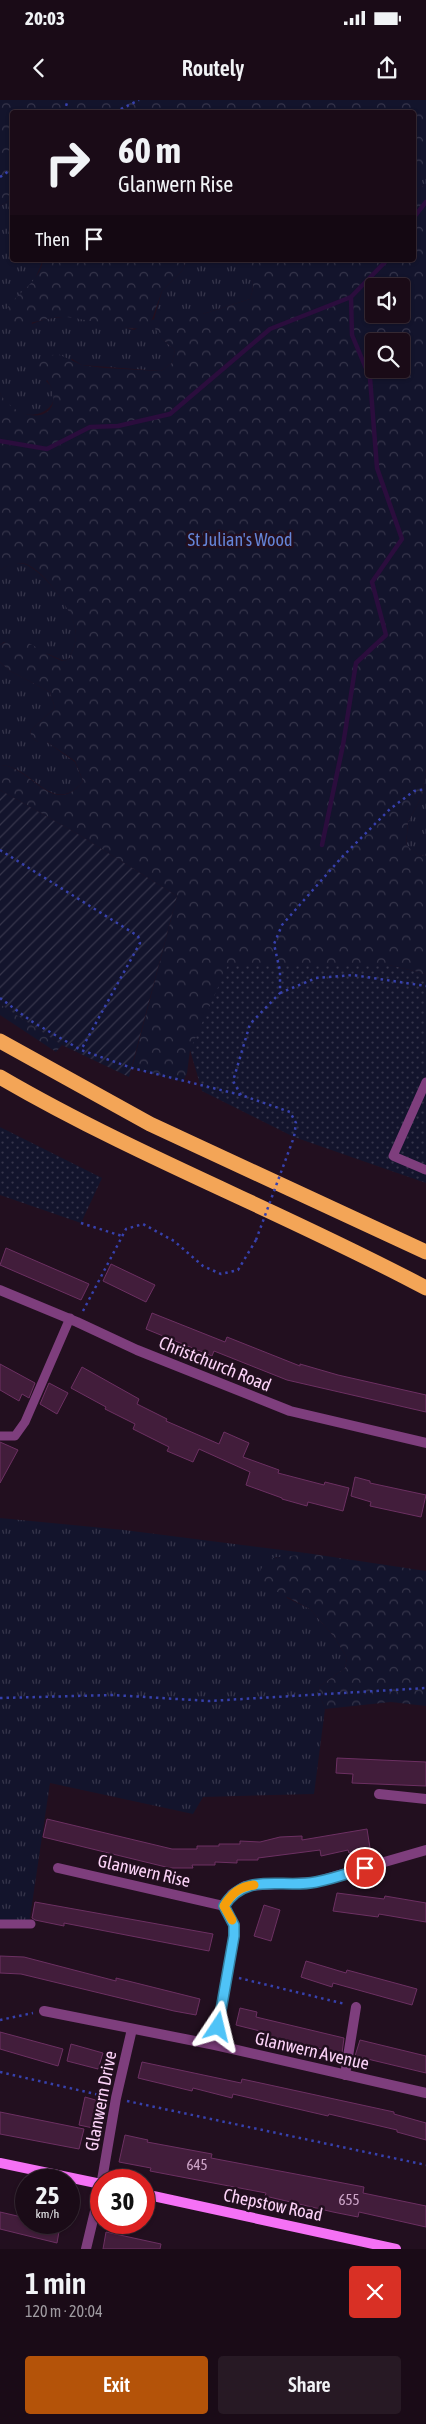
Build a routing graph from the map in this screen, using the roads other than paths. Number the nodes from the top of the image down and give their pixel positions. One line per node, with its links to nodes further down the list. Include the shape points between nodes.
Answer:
1 (0, 1041): 6 (highway, via 150,1124)
2 (0, 1077): 7 (highway, via 126,1145)
3 (426, 1082): 4 (lane)
4 (423, 1096): 5 (lane, via 393,1156)
5 (426, 1170)
6 (426, 1252)
7 (426, 1288)
8 (0, 1290): 9 (street, Christchurch Road)
9 (73, 1320): 10 (lane, via 24,1422 15,1436); 11 (street, Christchurch Road, via 137,1350 290,1411)
10 (0, 1436)
11 (426, 1443)
12 (380, 1794): 13 (street)
13 (426, 1799)
14 (426, 1850): 16 (street, via 315,1882 244,1886 232,1894)
15 (58, 1868): 16 (street, Glanwern Rise)
16 (224, 1906): 22 (street, via 234,1925)
17 (0, 1924): 18 (lane)
18 (31, 1924)
19 (356, 2007): 23 (street)
20 (44, 2011): 21 (street, Glanwern Avenue)
21 (132, 2029): 22 (street, Glanwern Avenue); 26 (street, Glanwern Drive)
22 (215, 2045): 23 (street, Glanwern Avenue)
23 (345, 2075): 24 (street, Glanwern Avenue)
24 (426, 2094)
25 (0, 2163): 27 (main road)
26 (104, 2169)
27 (90, 2183)
28 (155, 2196): 31 (main road, Chepstow Road)
29 (90, 2232): 30 (street)
30 (86, 2249)
31 (396, 2249)

